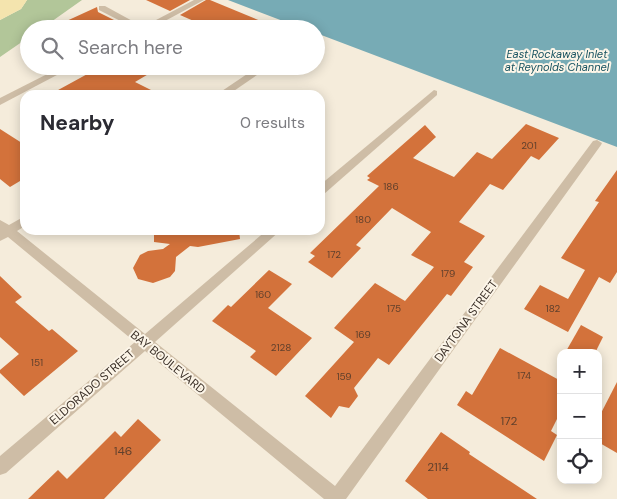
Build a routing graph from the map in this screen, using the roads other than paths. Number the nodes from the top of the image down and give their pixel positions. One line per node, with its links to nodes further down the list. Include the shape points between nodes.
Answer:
1 (200, 0): 4 (street)
2 (102, 8): 3 (street)
3 (125, 20)
4 (161, 20)
5 (52, 75): 7 (street)
6 (252, 75): 8 (street)
7 (23, 90)
8 (229, 90)
9 (20, 92): 11 (street)
10 (434, 92): 13 (street)
11 (0, 102)
12 (597, 143): 19 (street, DAYTONA STREET)
13 (325, 187)
14 (20, 222): 15 (street)
15 (3, 230): 17 (street, BAY BOULEVARD)
16 (269, 235): 17 (street, ELDORADO STREET)
17 (144, 342): 18 (street, ELDORADO STREET); 19 (street, BAY BOULEVARD)
18 (0, 466)
19 (336, 499)

